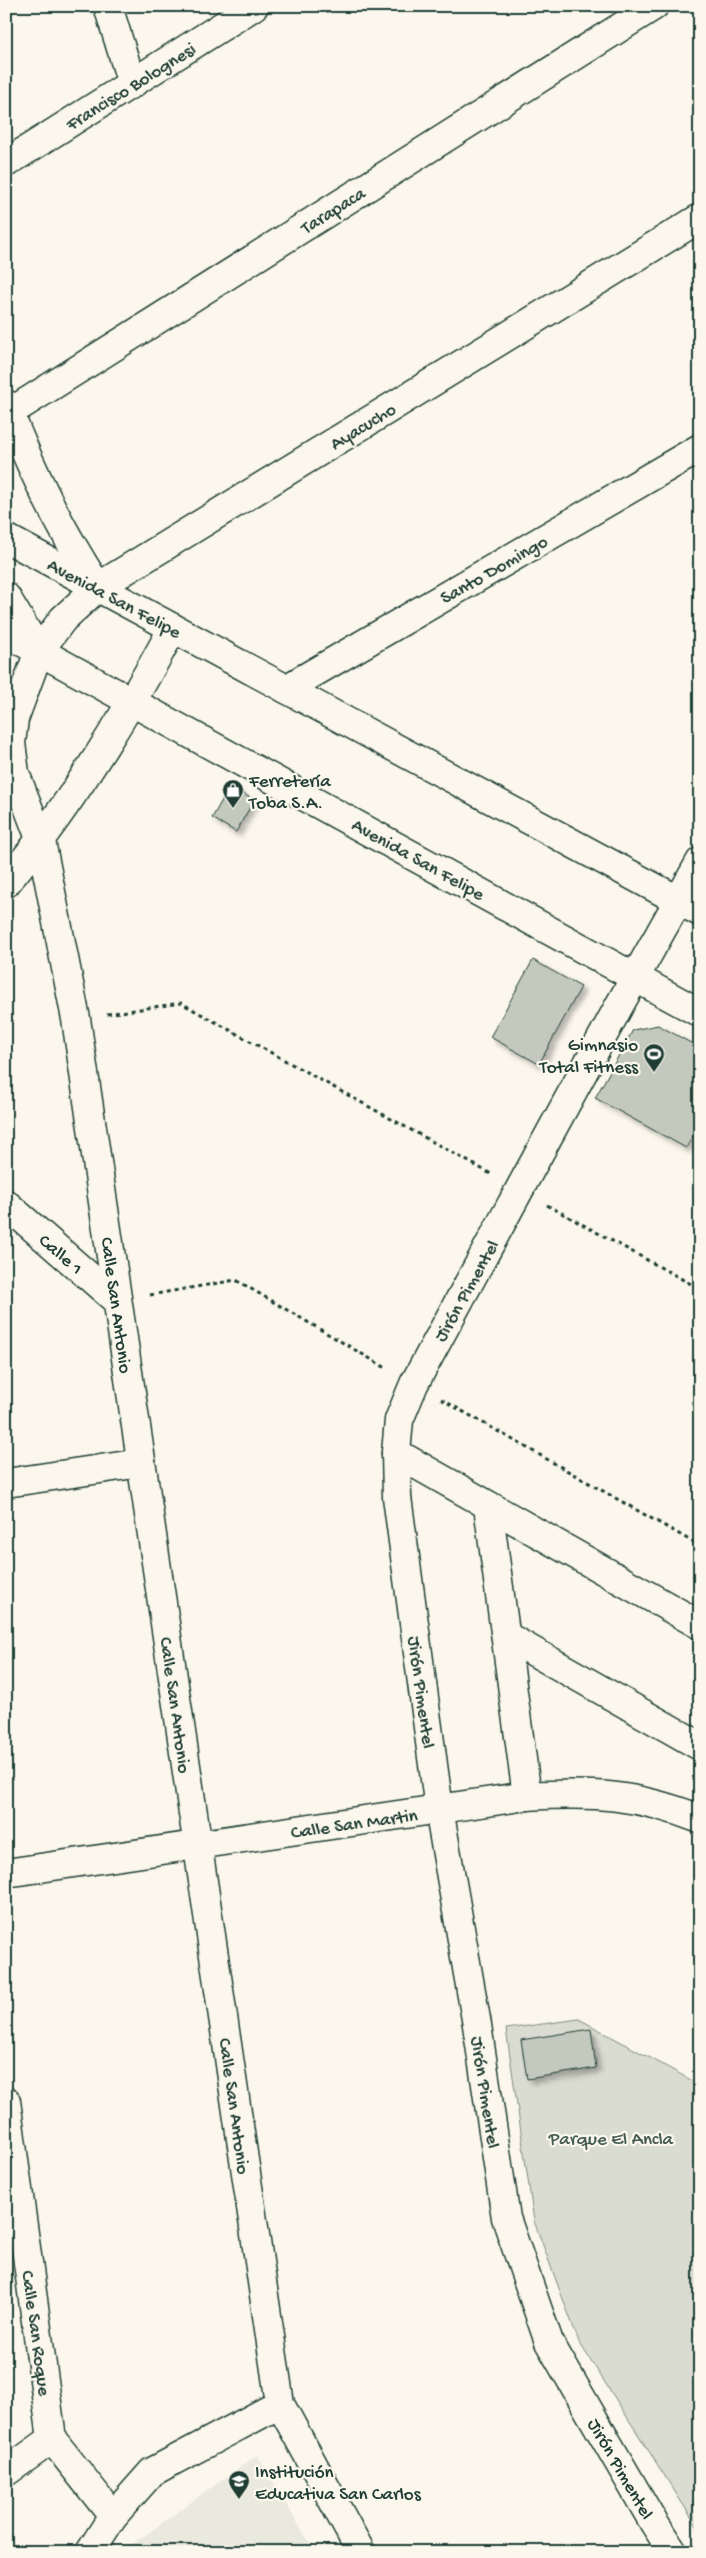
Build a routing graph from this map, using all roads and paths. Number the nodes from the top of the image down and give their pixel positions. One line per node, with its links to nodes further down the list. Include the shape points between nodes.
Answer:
1 (108, 6): 4 (street)
2 (254, 6): 4 (street, Francisco Bolognesi)
3 (654, 6): 7 (street, Tarapaca)
4 (132, 84): 5 (street, Francisco Bolognesi)
5 (6, 163)
6 (700, 218): 10 (street, Ayacucho)
7 (8, 408): 10 (street, via 42,492)
8 (700, 448): 15 (street, Santo Domingo)
9 (6, 538): 10 (street, Avenida San Felipe)
10 (98, 588): 12 (street, Avenida San Felipe); 14 (street, Ayacucho, via 62,619)
11 (6, 597): 14 (street)
12 (173, 628): 15 (street, Avenida San Felipe); 16 (street)
13 (6, 633): 14 (street, Avenida San Felipe)
14 (39, 651): 16 (street, Avenida San Felipe); 17 (street, Ayacucho, via 14,719)
15 (286, 689): 21 (street, Avenida San Felipe)
16 (133, 701): 18 (street); 22 (street, Avenida San Felipe)
17 (9, 746): 18 (street, Calle San Antonio, via 15,773)
18 (41, 841): 20 (street); 24 (street, Calle San Antonio)
19 (700, 862): 21 (street, Jirón Pimentel)
20 (6, 883)
21 (689, 906): 22 (street, Jirón Pimentel)
22 (635, 977): 23 (street, Avenida San Felipe); 25 (street, Jirón Pimentel)
23 (700, 1013)
24 (76, 1019): 25 (path, via 180,1003); 28 (street, Calle San Antonio)
25 (519, 1190): 27 (path); 29 (street, Jirón Pimentel, via 414,1384 399,1420)
26 (6, 1204): 28 (street, Calle 1)
27 (700, 1289)
28 (117, 1301): 30 (street, Calle San Antonio)
29 (396, 1452): 32 (street); 37 (street, Jirón Pimentel, via 397,1497)
30 (141, 1463): 31 (street); 39 (street, Calle San Antonio)
31 (6, 1483)
32 (488, 1506): 33 (street); 34 (street)
33 (700, 1625)
34 (506, 1636): 35 (street); 36 (street)
35 (700, 1746)
36 (527, 1796): 37 (street, Calle San Martin); 38 (street, Calle San Martin, via 578,1793 623,1796 662,1804)
37 (439, 1809): 39 (street, Calle San Martin); 48 (street, Jirón Pimentel, via 477,2025 506,2218 549,2342)
38 (700, 1819)
39 (198, 1845): 40 (street, Calle San Martin); 42 (street, Calle San Antonio)
40 (6, 1873)
41 (6, 2101): 43 (street, Calle San Roque)
42 (280, 2404): 45 (street, via 152,2472); 47 (street, Calle San Antonio)
43 (52, 2439): 44 (street); 45 (street)
44 (6, 2472)
45 (113, 2516): 46 (street)
46 (90, 2552)
47 (361, 2552)
48 (673, 2552)

